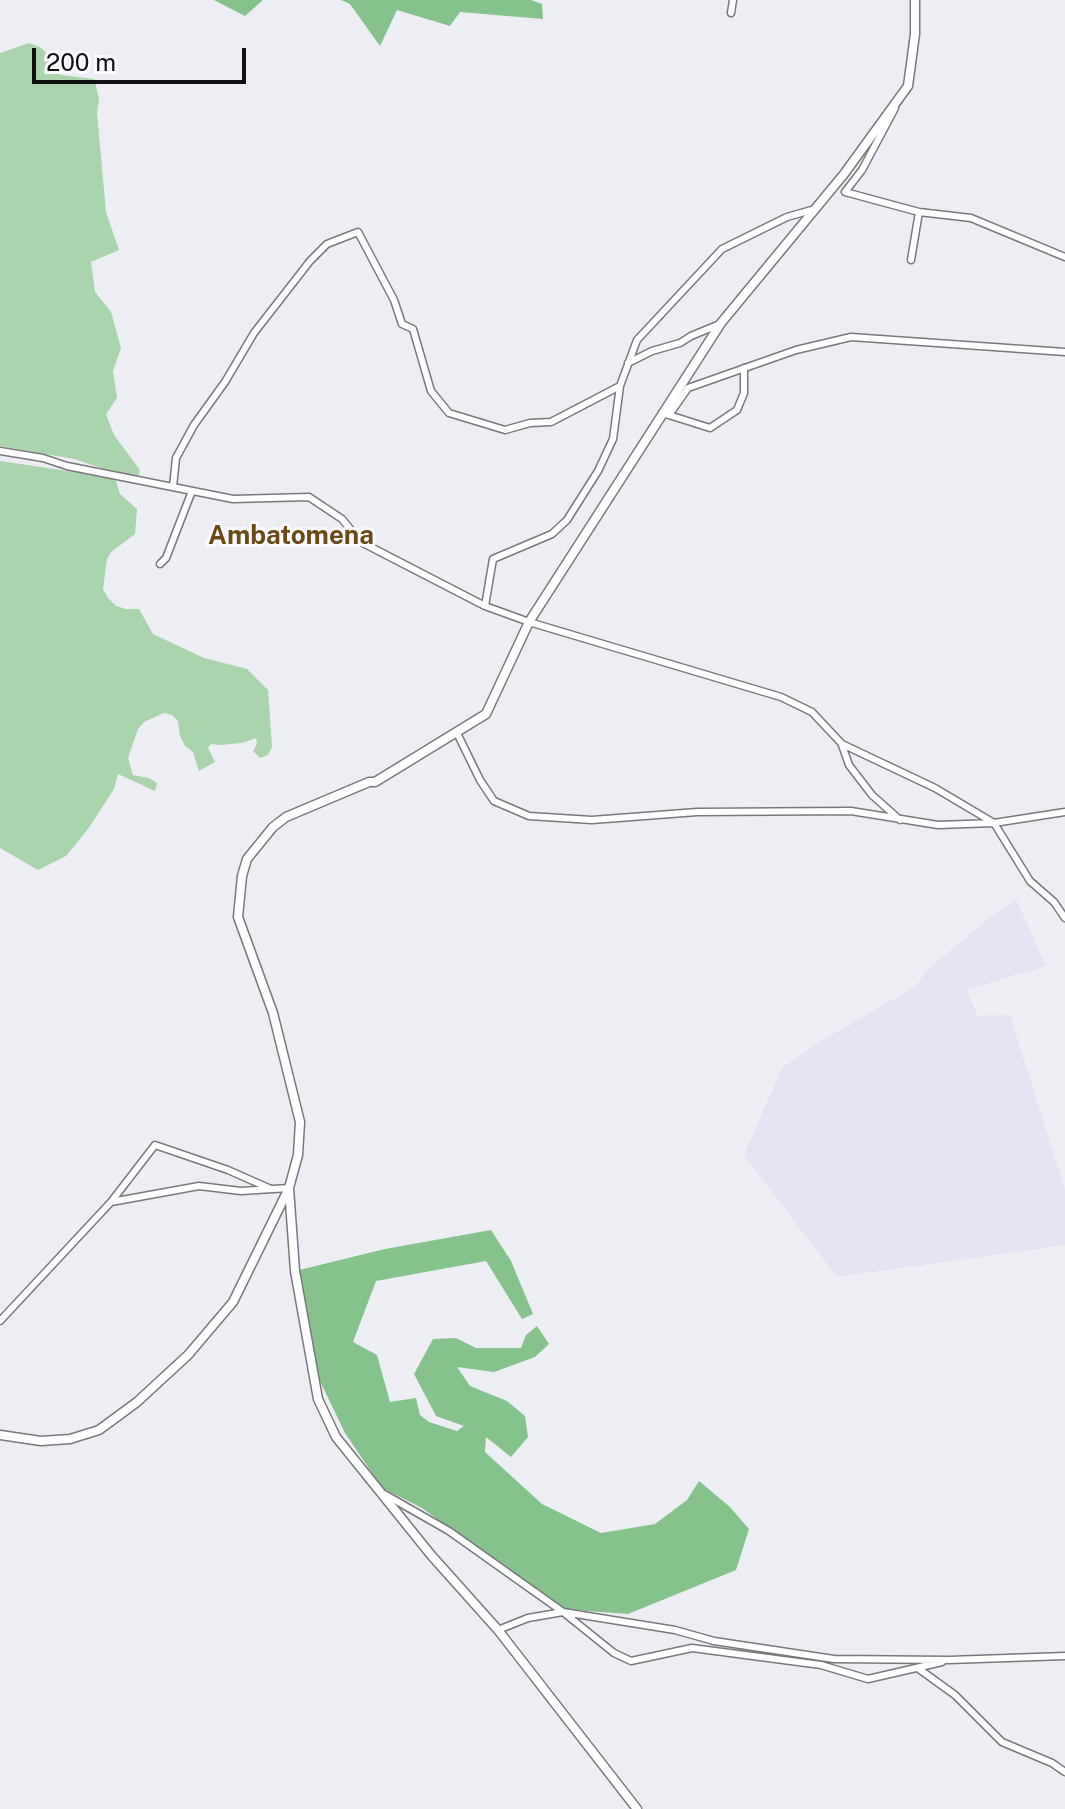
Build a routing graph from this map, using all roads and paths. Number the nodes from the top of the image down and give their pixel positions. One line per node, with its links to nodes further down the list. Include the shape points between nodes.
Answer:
1 (733, 0): 3 (street)
2 (916, 1): 4 (street, via 908,86)
3 (731, 13)
4 (897, 101): 5 (street); 6 (street, via 845,192)
5 (815, 209): 9 (street); 11 (street, via 722,249 637,340)
6 (919, 212): 7 (street, via 971,218); 8 (street)
7 (1065, 257)
8 (911, 260)
9 (721, 323): 11 (street); 14 (street)
10 (1065, 352): 12 (street, via 851,337)
11 (628, 363): 13 (street)
12 (744, 368): 14 (street, via 688,388); 14 (street, via 744,393 737,410 710,428)
13 (620, 386): 16 (street, via 551,422 505,430 449,413 431,391 413,329 402,324 358,232 327,244 254,333 176,458); 19 (street, via 613,439 598,471 552,534 493,559)
14 (666, 414): 20 (street)
15 (0, 451): 16 (street)
16 (173, 487): 17 (street)
17 (192, 491): 18 (street); 19 (street, via 233,499 309,497 342,519 361,542)
18 (160, 564)
19 (485, 606): 20 (street)
20 (529, 622): 21 (street, via 486,714); 22 (street, via 781,697 812,712)
21 (457, 733): 24 (street, via 494,801 529,816 592,820 697,812 851,811); 27 (street, via 375,782 286,817 247,859 238,917 273,1013 300,1122)
22 (842, 744): 24 (street, via 849,765); 25 (street)
23 (1065, 812): 25 (street)
24 (900, 820): 25 (street)
25 (994, 823): 26 (street, via 1030,881)
26 (1065, 918)
27 (289, 1188): 28 (street); 31 (street, via 233,1302 188,1355 137,1402 99,1430 70,1439); 32 (street, via 295,1271 318,1399 336,1437)
28 (271, 1189): 29 (street, via 199,1186); 29 (street, via 155,1145)
29 (111, 1202): 30 (street)
30 (0, 1321)
31 (0, 1435)
32 (383, 1493): 33 (street, via 449,1531); 34 (street)
33 (563, 1612): 34 (street); 36 (street, via 834,1659); 37 (street, via 631,1661 692,1648 821,1665 868,1679)
34 (498, 1630): 39 (street)
35 (1065, 1656): 36 (street)
36 (949, 1660): 37 (street)
37 (919, 1669): 38 (street, via 955,1695 1002,1742)
38 (1065, 1772)
39 (637, 1809)

